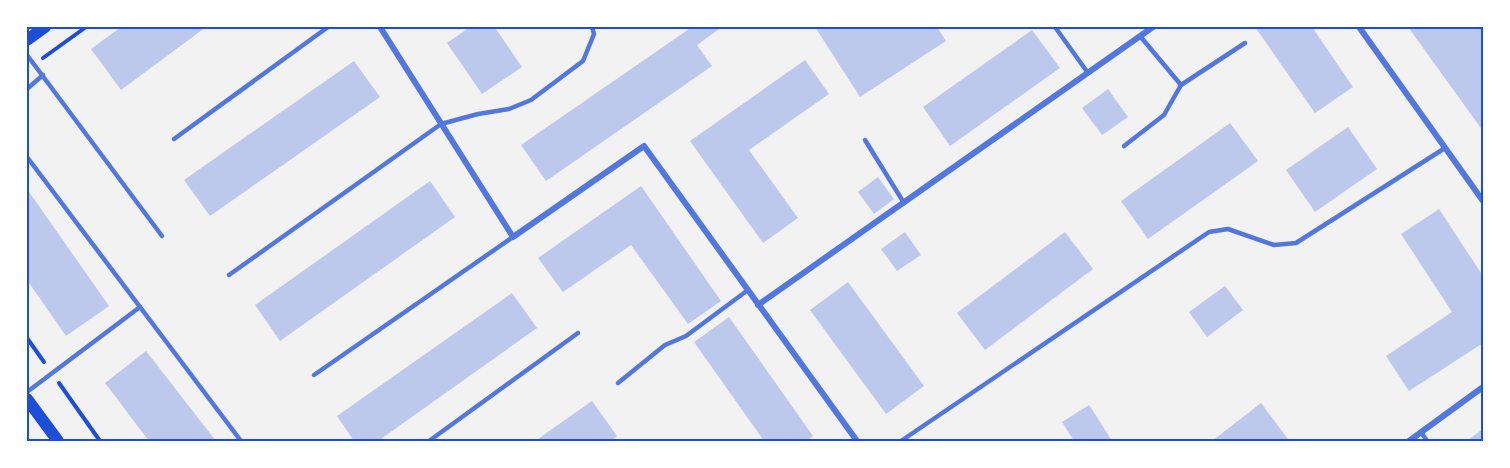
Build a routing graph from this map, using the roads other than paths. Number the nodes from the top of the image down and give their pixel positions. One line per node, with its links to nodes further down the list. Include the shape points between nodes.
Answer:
1 (45, 27): 9 (main road)
2 (328, 27): 17 (lane)
3 (380, 27): 16 (street)
4 (592, 27): 16 (lane, via 594,34 583,62 531,100 509,109)
5 (1055, 27): 12 (lane)
6 (1153, 27): 8 (street)
7 (1359, 27): 20 (street)
8 (1140, 36): 12 (street); 14 (lane)
9 (27, 40)
10 (1245, 43): 14 (lane)
11 (27, 55): 13 (lane)
12 (1088, 73): 23 (street)
13 (43, 75): 15 (lane); 24 (lane)
14 (1180, 85): 19 (lane, via 1164,115)
15 (27, 89)
16 (441, 124): 25 (street); 26 (lane)
17 (174, 139)
18 (866, 140): 23 (lane)
19 (1124, 146)
20 (1445, 148): 22 (street); 41 (lane, via 1296,243 1274,245 1228,229 1209,232)
21 (27, 157): 29 (lane)
22 (1483, 201)
23 (904, 203): 28 (street)
24 (162, 236)
25 (513, 237): 27 (street, via 644,146); 31 (lane)
26 (229, 275)
27 (748, 290): 28 (street); 32 (lane, via 686,336 665,345)
28 (758, 305): 40 (street)
29 (140, 307): 34 (lane); 38 (lane)
30 (578, 333): 39 (lane)
31 (314, 375)
32 (618, 384)
33 (1483, 387): 36 (street)
34 (27, 392)
35 (27, 399): 37 (main road)
36 (1421, 432): 42 (street); 43 (lane)
37 (58, 441)
38 (241, 441)
39 (429, 441)
40 (857, 441)
41 (901, 441)
42 (1409, 441)
43 (1427, 441)

